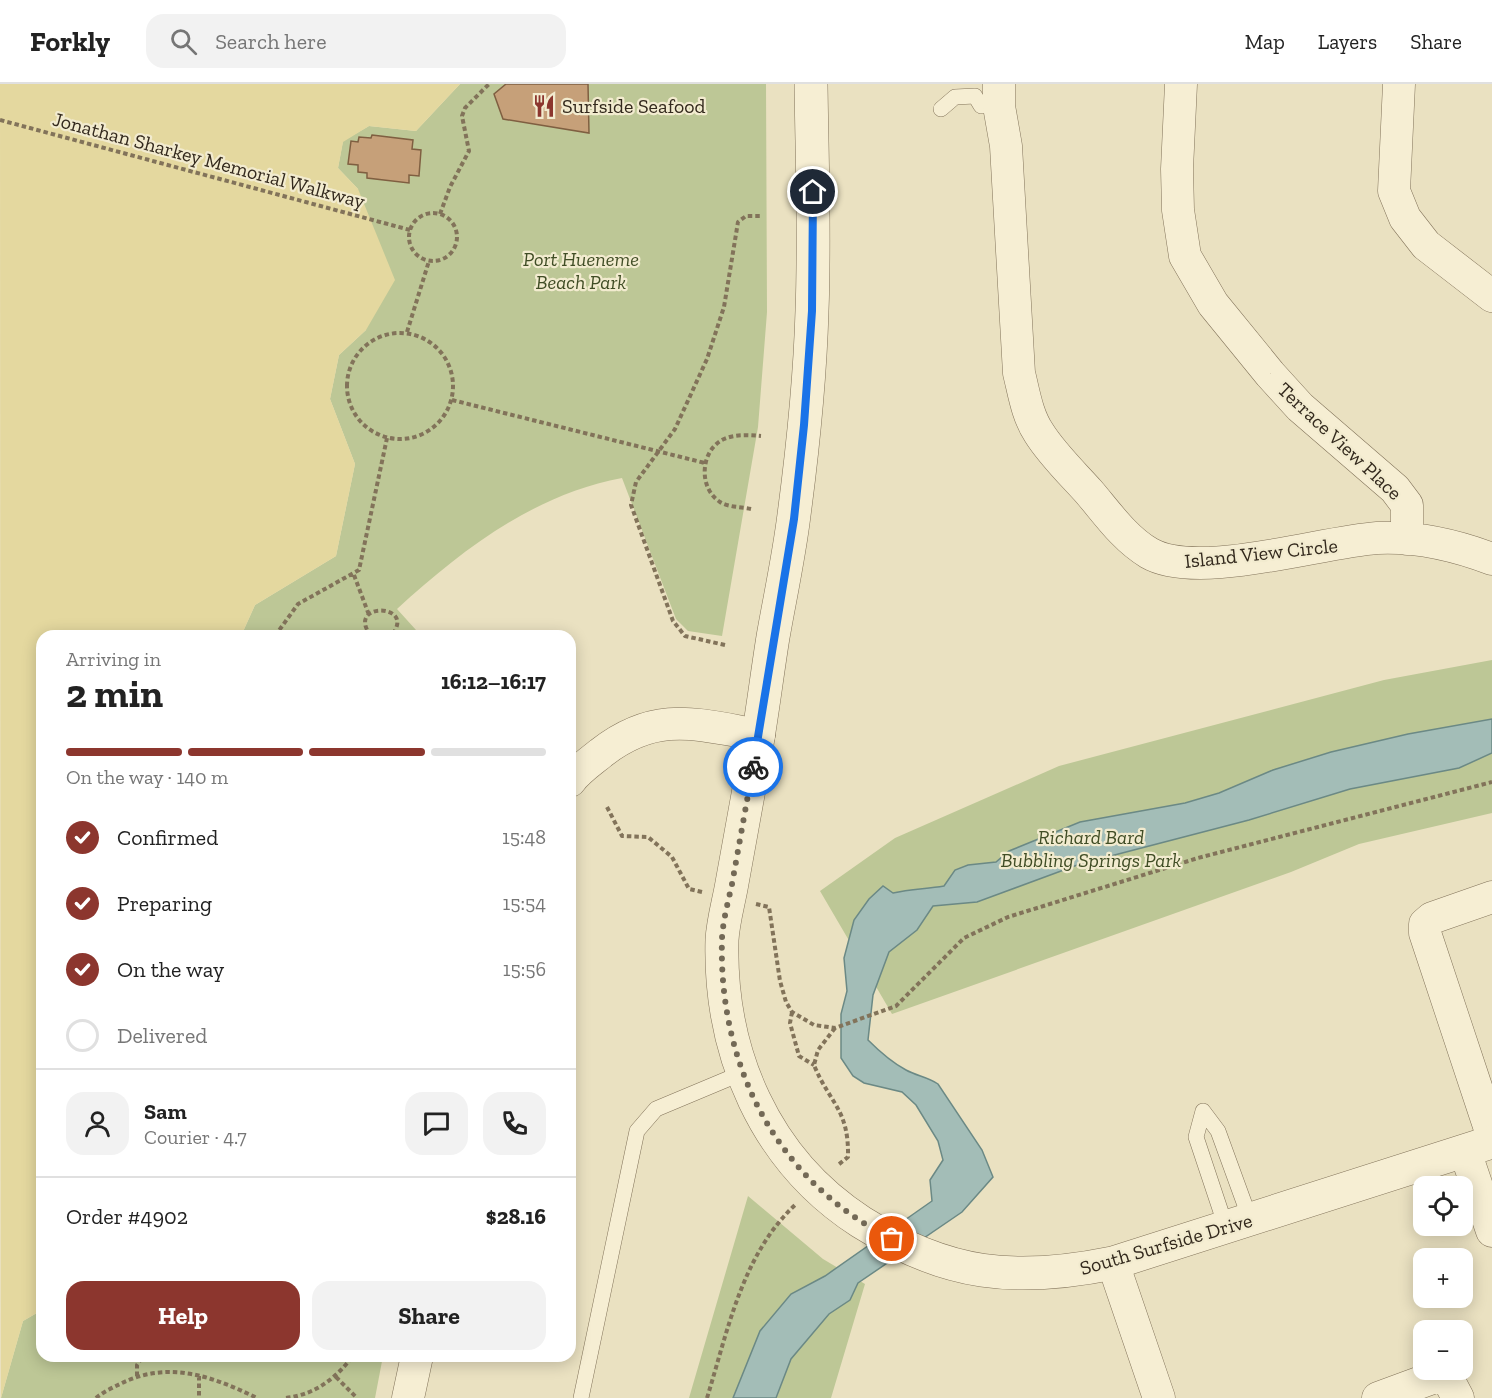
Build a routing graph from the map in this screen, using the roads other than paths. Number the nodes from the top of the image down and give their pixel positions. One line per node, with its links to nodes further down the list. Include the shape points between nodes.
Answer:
1 (811, 84): 9 (street, South Surfside Drive, via 813,284 808,387 794,519)
2 (1181, 84): 7 (street, Terrace View Place, via 1177,179 1185,256 1213,304 1270,374 1300,407 1395,489 1407,505)
3 (1399, 84): 6 (street, via 1394,191 1405,218 1426,245)
4 (990, 95): 5 (lane, via 955,97); 7 (street, Island View Circle, via 999,106 1006,146 1019,373 1027,408 1038,433 1125,535 1149,553 1188,565 1376,538)
5 (941, 109)
6 (1492, 296)
7 (1407, 539): 8 (street, Island View Circle, via 1460,547)
8 (1492, 559)
9 (759, 735): 10 (street, via 692,723 659,723 612,744); 12 (street, South Surfside Drive, via 722,936 730,1031)
10 (576, 773)
11 (1492, 897): 13 (street, via 1425,924)
12 (742, 1073): 16 (street, South Surfside Drive, via 781,1146 814,1187 877,1232 921,1253 984,1271 1064,1273); 19 (lane, via 656,1109 637,1131)
13 (1483, 1142): 14 (street, South Surfside Drive); 15 (street)
14 (1238, 1223): 14 (lane, via 1196,1137 1203,1111 1218,1131); 16 (street, South Surfside Drive)
15 (1492, 1231)
16 (1113, 1263): 20 (street)
17 (416, 1362): 18 (street)
18 (408, 1398)
19 (581, 1398)
20 (1159, 1398)
21 (1378, 1398): 22 (street, via 1435,1377 1448,1379)
22 (1458, 1398)

